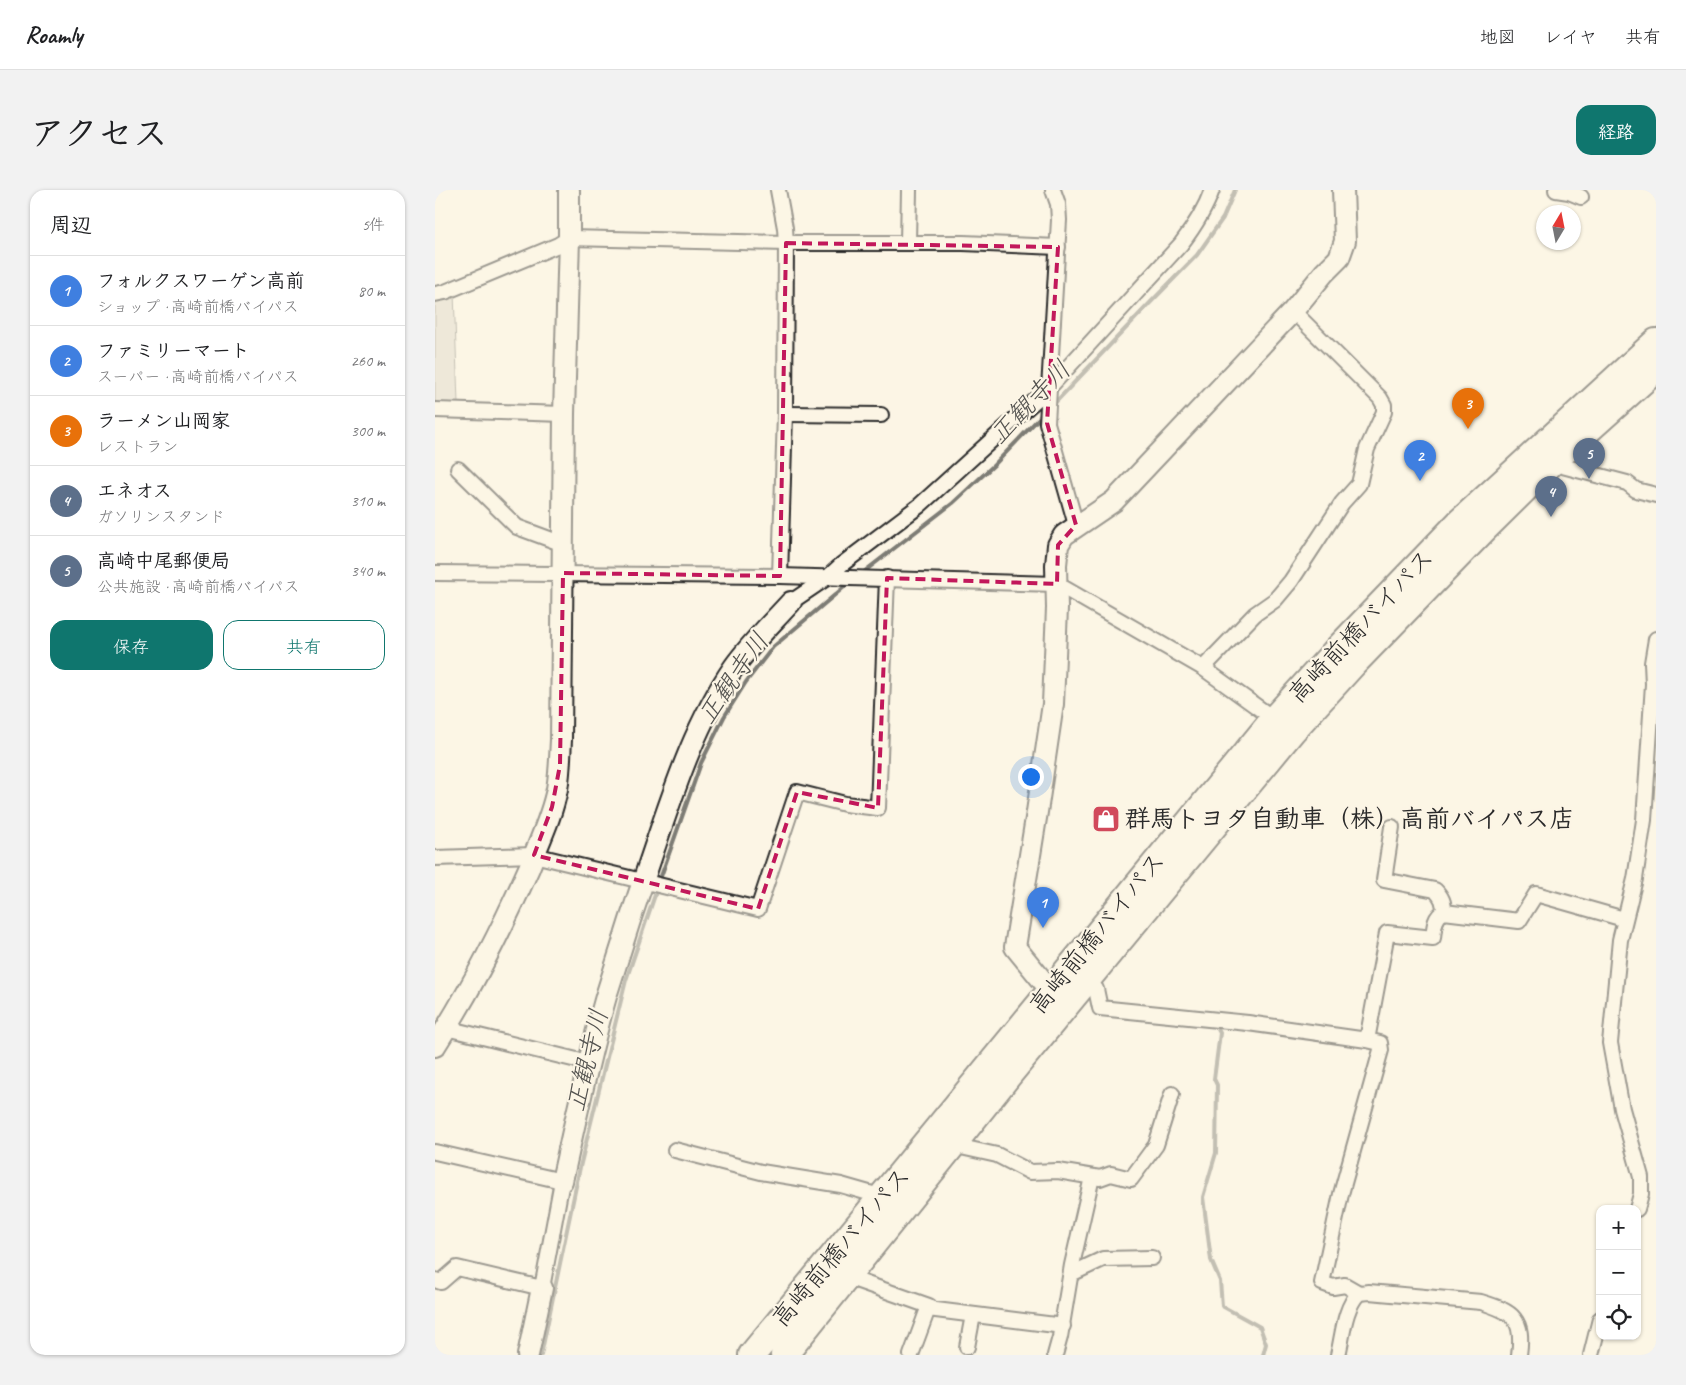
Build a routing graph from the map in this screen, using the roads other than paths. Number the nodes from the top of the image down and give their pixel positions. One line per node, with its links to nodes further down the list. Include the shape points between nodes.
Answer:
1 (569, 190): 9 (street)
2 (778, 190): 11 (street)
3 (909, 190): 10 (street)
4 (1053, 190): 12 (street, via 1058,204)
5 (1212, 190): 17 (street, via 1207,205 1181,244)
6 (1343, 190): 14 (street, via 1345,241 1339,258)
7 (1556, 190): 8 (street)
8 (1581, 197)
9 (569, 238): 11 (street); 13 (street); 19 (street)
10 (908, 242): 11 (street); 12 (street)
11 (786, 243): 20 (street)
12 (1058, 247): 17 (street)
13 (435, 294)
14 (1293, 311): 25 (street, via 1114,501); 37 (street, via 1380,398 1384,412 1367,449 1359,484 1342,503 1291,581)
15 (1656, 342): 38 (highway, 高崎前橋バイパス, via 1461,522)
16 (1656, 369): 22 (highway, 高崎前橋バイパス)
17 (1048, 389): 25 (street, via 1047,423); 31 (street, via 919,506)
18 (435, 410): 19 (street)
19 (564, 414): 26 (street)
20 (785, 414): 21 (street); 29 (street)
21 (881, 415)
22 (1551, 463): 24 (street, via 1627,483 1635,490); 45 (highway, 高崎前橋バイパス, via 1419,595 1292,731)
23 (458, 469): 26 (street, via 517,527)
24 (1656, 495)
25 (1076, 525): 33 (street, via 1063,534 1058,545)
26 (563, 544): 28 (street)
27 (435, 573): 28 (street)
28 (563, 573): 29 (street); 40 (street, via 560,765 557,790)
29 (780, 576): 30 (street)
30 (799, 577): 31 (street); 34 (street)
31 (828, 577): 32 (street); 34 (street)
32 (887, 578): 33 (street); 42 (street, via 878,808 797,792 758,909)
33 (1057, 584): 37 (street); 46 (street, via 1053,704 1015,947)
34 (791, 602): 42 (street, via 734,668 706,717 687,754)
35 (1656, 639): 36 (street)
36 (1654, 663): 44 (street, via 1644,820 1635,879)
37 (1203, 668): 38 (street)
38 (1273, 719): 46 (highway, 高崎前橋バイパス)
39 (1392, 827): 43 (street, via 1385,880 1435,890 1444,903)
40 (534, 855): 41 (street); 42 (street); 47 (street, via 491,950)
41 (435, 858)
42 (643, 881): 50 (street)
43 (1444, 912): 44 (street, via 1519,921 1536,894); 48 (street, via 1436,918 1433,938 1387,934)
44 (1624, 919): 58 (street, via 1619,940 1610,1043 1622,1109 1641,1177)
45 (1086, 980): 48 (street, via 1096,989 1100,1008 1248,1023); 52 (highway, 高崎前橋バイパス)
46 (1051, 988): 57 (highway, 高崎前橋バイパス)
47 (446, 1028): 49 (street); 50 (street)
48 (1367, 1040): 64 (street, via 1380,1043 1381,1050 1341,1194 1322,1283 1333,1287 1345,1285)
49 (435, 1046)
50 (589, 1063): 56 (street)
51 (1172, 1094): 55 (street, via 1156,1145 1131,1179 1111,1174)
52 (952, 1145): 55 (street, via 997,1156 1030,1172 1058,1171); 61 (highway, 高崎前橋バイパス)
53 (675, 1150): 57 (street, via 761,1172 841,1185)
54 (435, 1152): 56 (street)
55 (1092, 1177): 60 (street)
56 (562, 1181): 63 (street)
57 (883, 1196): 71 (highway, 高崎前橋バイパス)
58 (1638, 1205)
59 (1152, 1258): 60 (street, via 1103,1259)
60 (1071, 1274): 67 (street)
61 (847, 1277): 65 (street, via 929,1306); 72 (highway, 高崎前橋バイパス)
62 (435, 1280): 63 (street, via 441,1282 457,1268)
63 (542, 1288): 70 (street)
64 (1359, 1293): 75 (street, via 1349,1309); 76 (street, via 1481,1302 1499,1308 1510,1313 1518,1323)
65 (928, 1309): 66 (street); 73 (street)
66 (973, 1315): 67 (street); 69 (street)
67 (1063, 1326): 74 (street)
68 (1596, 1335): 77 (street)
69 (967, 1347)
70 (528, 1355)
71 (752, 1355)
72 (785, 1355)
73 (911, 1355)
74 (1055, 1355)
75 (1338, 1355)
76 (1519, 1355)
77 (1591, 1355)

